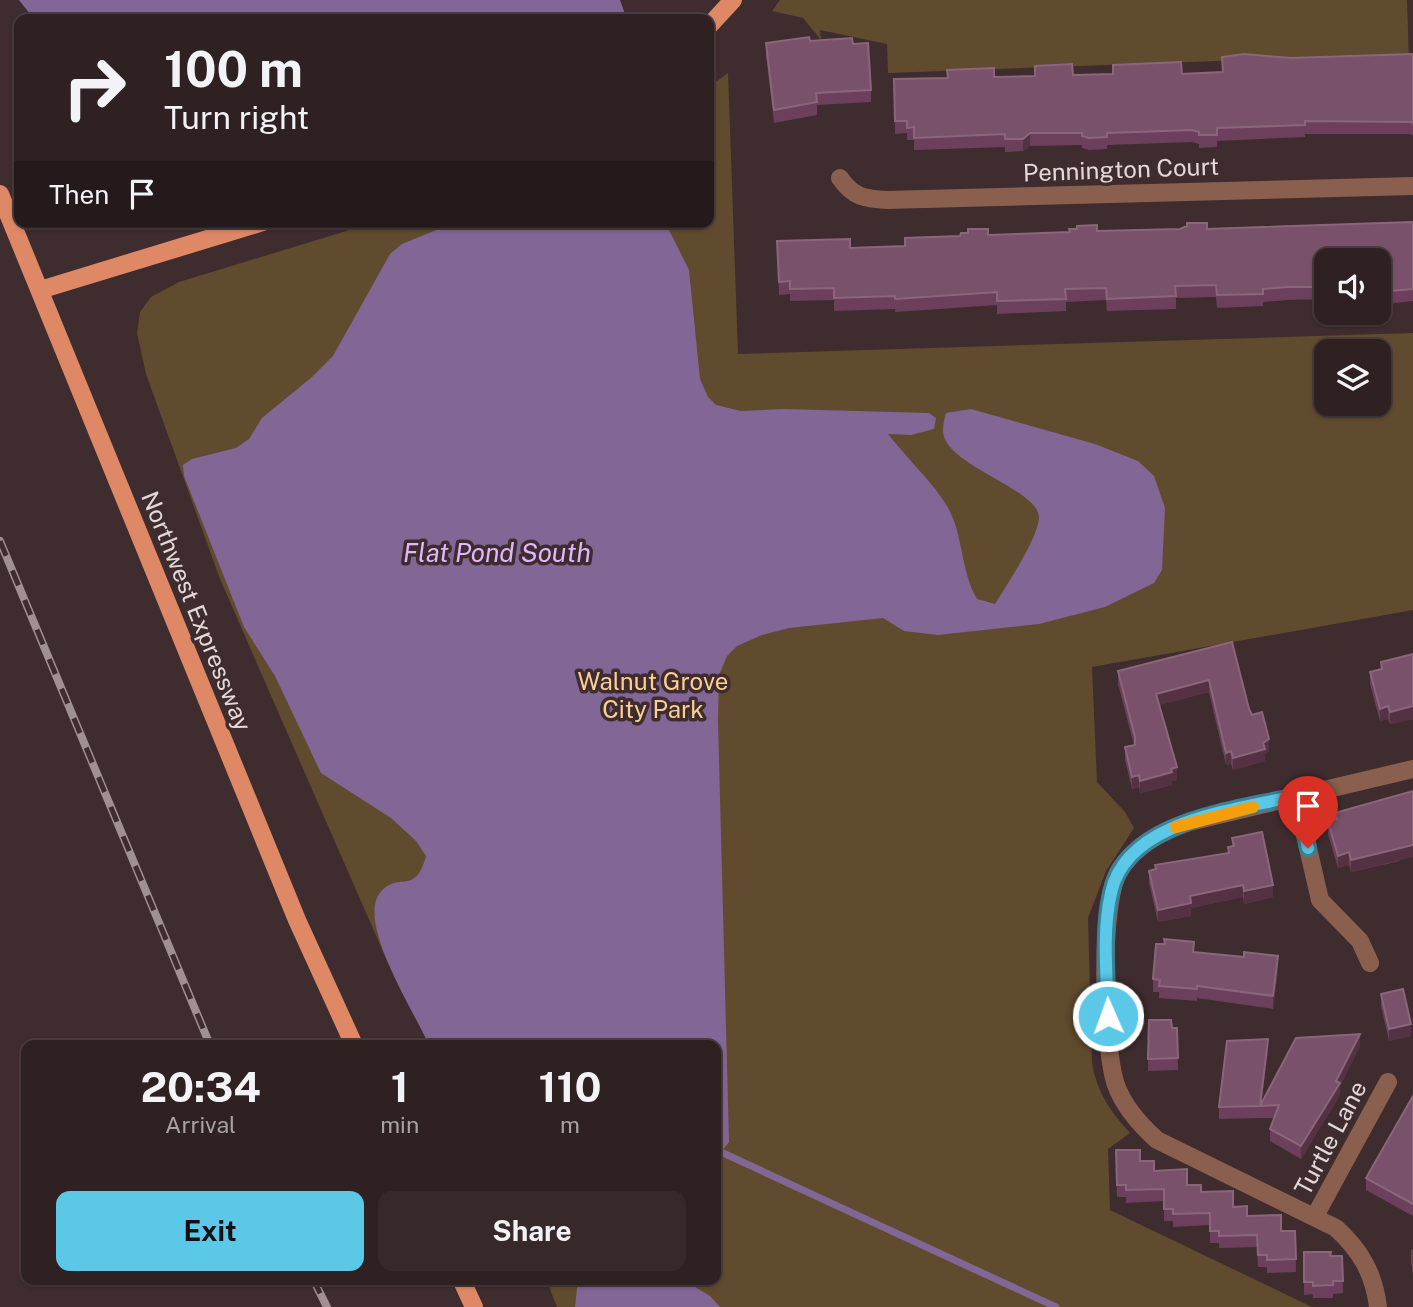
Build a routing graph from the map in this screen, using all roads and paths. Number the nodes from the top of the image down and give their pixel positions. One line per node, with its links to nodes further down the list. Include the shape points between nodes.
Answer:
1 (733, 0): 2 (main road)
2 (714, 21)
3 (840, 178): 4 (street, Pennington Court, via 848,190 863,198 887,200)
4 (1413, 186)
5 (0, 194): 7 (main road, Northwest Expressway)
6 (14, 228): 9 (main road, Northwest Expressway)
7 (14, 228)
8 (242, 228): 9 (main road)
9 (40, 290): 13 (main road, Northwest Expressway, via 297,920)
10 (1413, 769): 11 (street)
11 (1296, 796): 12 (street, via 1320,900 1360,941); 15 (street, via 1189,822 1148,840 1133,853 1111,890 1105,932 1107,996 1116,1084 1140,1125 1157,1140)
12 (1370, 962)
13 (352, 1040)
14 (1388, 1082): 15 (street, Turtle Lane)
15 (1315, 1216): 18 (street, via 1336,1227 1353,1244 1374,1280)
16 (464, 1285): 17 (main road)
17 (474, 1307)
18 (1378, 1307)

